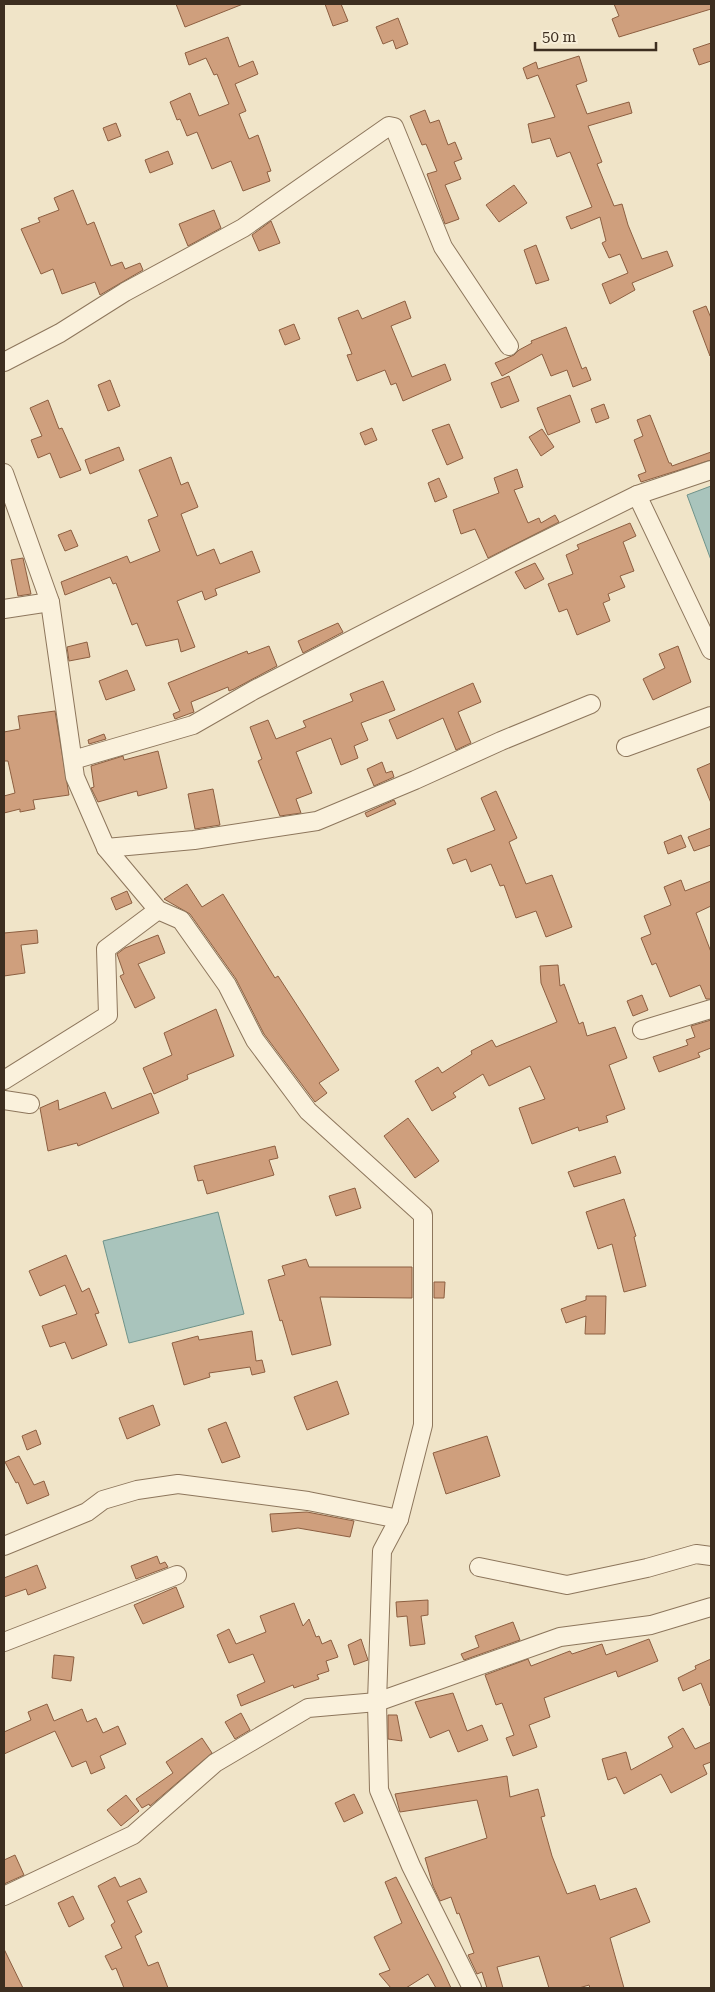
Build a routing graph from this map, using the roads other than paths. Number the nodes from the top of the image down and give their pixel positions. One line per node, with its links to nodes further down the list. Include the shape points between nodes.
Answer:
1 (509, 346): 2 (street, via 443,247 394,127 389,126 243,228)
2 (4, 362)
3 (711, 470): 5 (street)
4 (4, 473): 6 (street)
5 (638, 495): 8 (street); 12 (street, via 254,690 193,725)
6 (50, 602): 7 (street); 12 (street)
7 (4, 609)
8 (711, 650)
9 (592, 704): 13 (street, via 317,821 194,840)
10 (711, 716): 11 (street)
11 (626, 747)
12 (73, 760): 13 (street, via 75,777)
13 (106, 848): 14 (street)
14 (158, 910): 17 (street, via 106,949 108,1015); 20 (street, via 182,920 227,985 255,1040 308,1111 423,1215 423,1425)
15 (711, 1008): 16 (street)
16 (642, 1030)
17 (4, 1080)
18 (4, 1100): 19 (street)
19 (30, 1104)
20 (398, 1519): 21 (street, via 308,1501 178,1484 137,1490 103,1500 87,1512); 27 (street, via 382,1551)
21 (4, 1546)
22 (711, 1556): 23 (street, via 696,1554 567,1585)
23 (479, 1567)
24 (177, 1575): 26 (street)
25 (711, 1607): 27 (street, via 651,1625 560,1637)
26 (4, 1642)
27 (377, 1702): 28 (street, via 308,1708 215,1763 133,1834); 29 (street, via 378,1790 411,1866)
28 (4, 1896)
29 (472, 1988)

